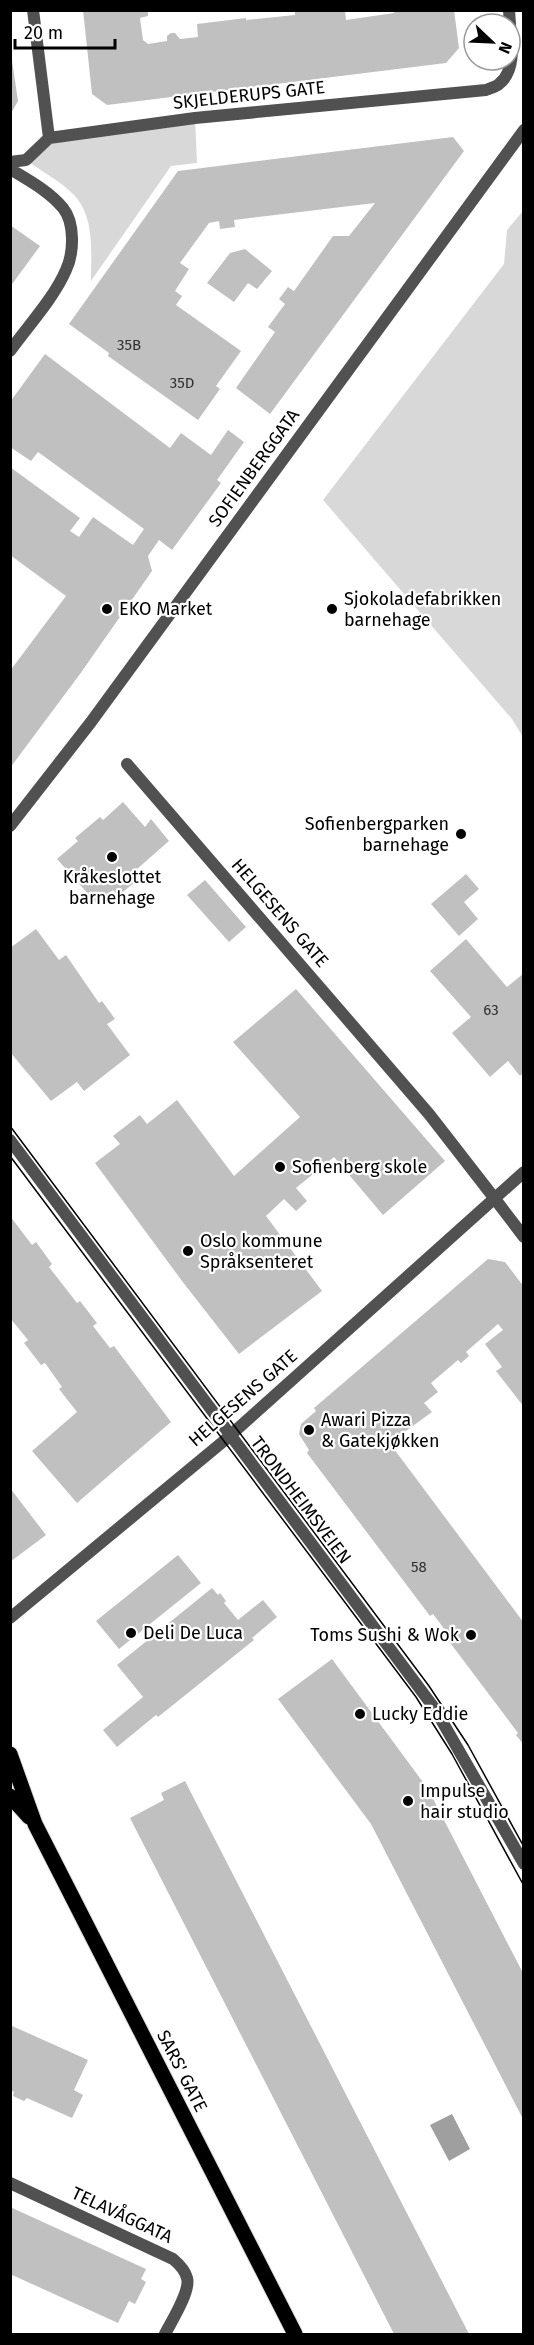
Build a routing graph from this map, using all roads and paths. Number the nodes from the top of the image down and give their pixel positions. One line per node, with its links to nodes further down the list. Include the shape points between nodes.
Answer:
1 (33, 10): 4 (street)
2 (507, 72): 4 (street, SKJELDERUPS GATE, via 500,84 486,90 195,118)
3 (524, 130): 9 (street, SOFIENBERGGATA, via 91,722)
4 (49, 138): 5 (street, via 26,160)
5 (10, 162)
6 (10, 169): 7 (street, via 50,195 64,210 71,229 67,269)
7 (10, 351)
8 (127, 764): 12 (street, HELGESENS GATE, via 429,1114)
9 (10, 826)
10 (10, 1140): 14 (street, TRONDHEIMSVEIEN)
11 (524, 1172): 12 (street, HELGESENS GATE)
12 (495, 1199): 13 (street); 14 (street, HELGESENS GATE)
13 (524, 1237)
14 (231, 1435): 15 (street, HELGESENS GATE); 19 (street, TRONDHEIMSVEIEN, via 435,1709)
15 (10, 1618)
16 (10, 1754): 18 (main road, SARS' GATE)
17 (10, 1796): 18 (main road, SARS' GATE)
18 (35, 1824): 22 (main road, SARS' GATE)
19 (524, 1864)
20 (10, 2183): 21 (street, TELAVÅGGATA, via 173,2259 188,2279 185,2294)
21 (165, 2334)
22 (295, 2334)

